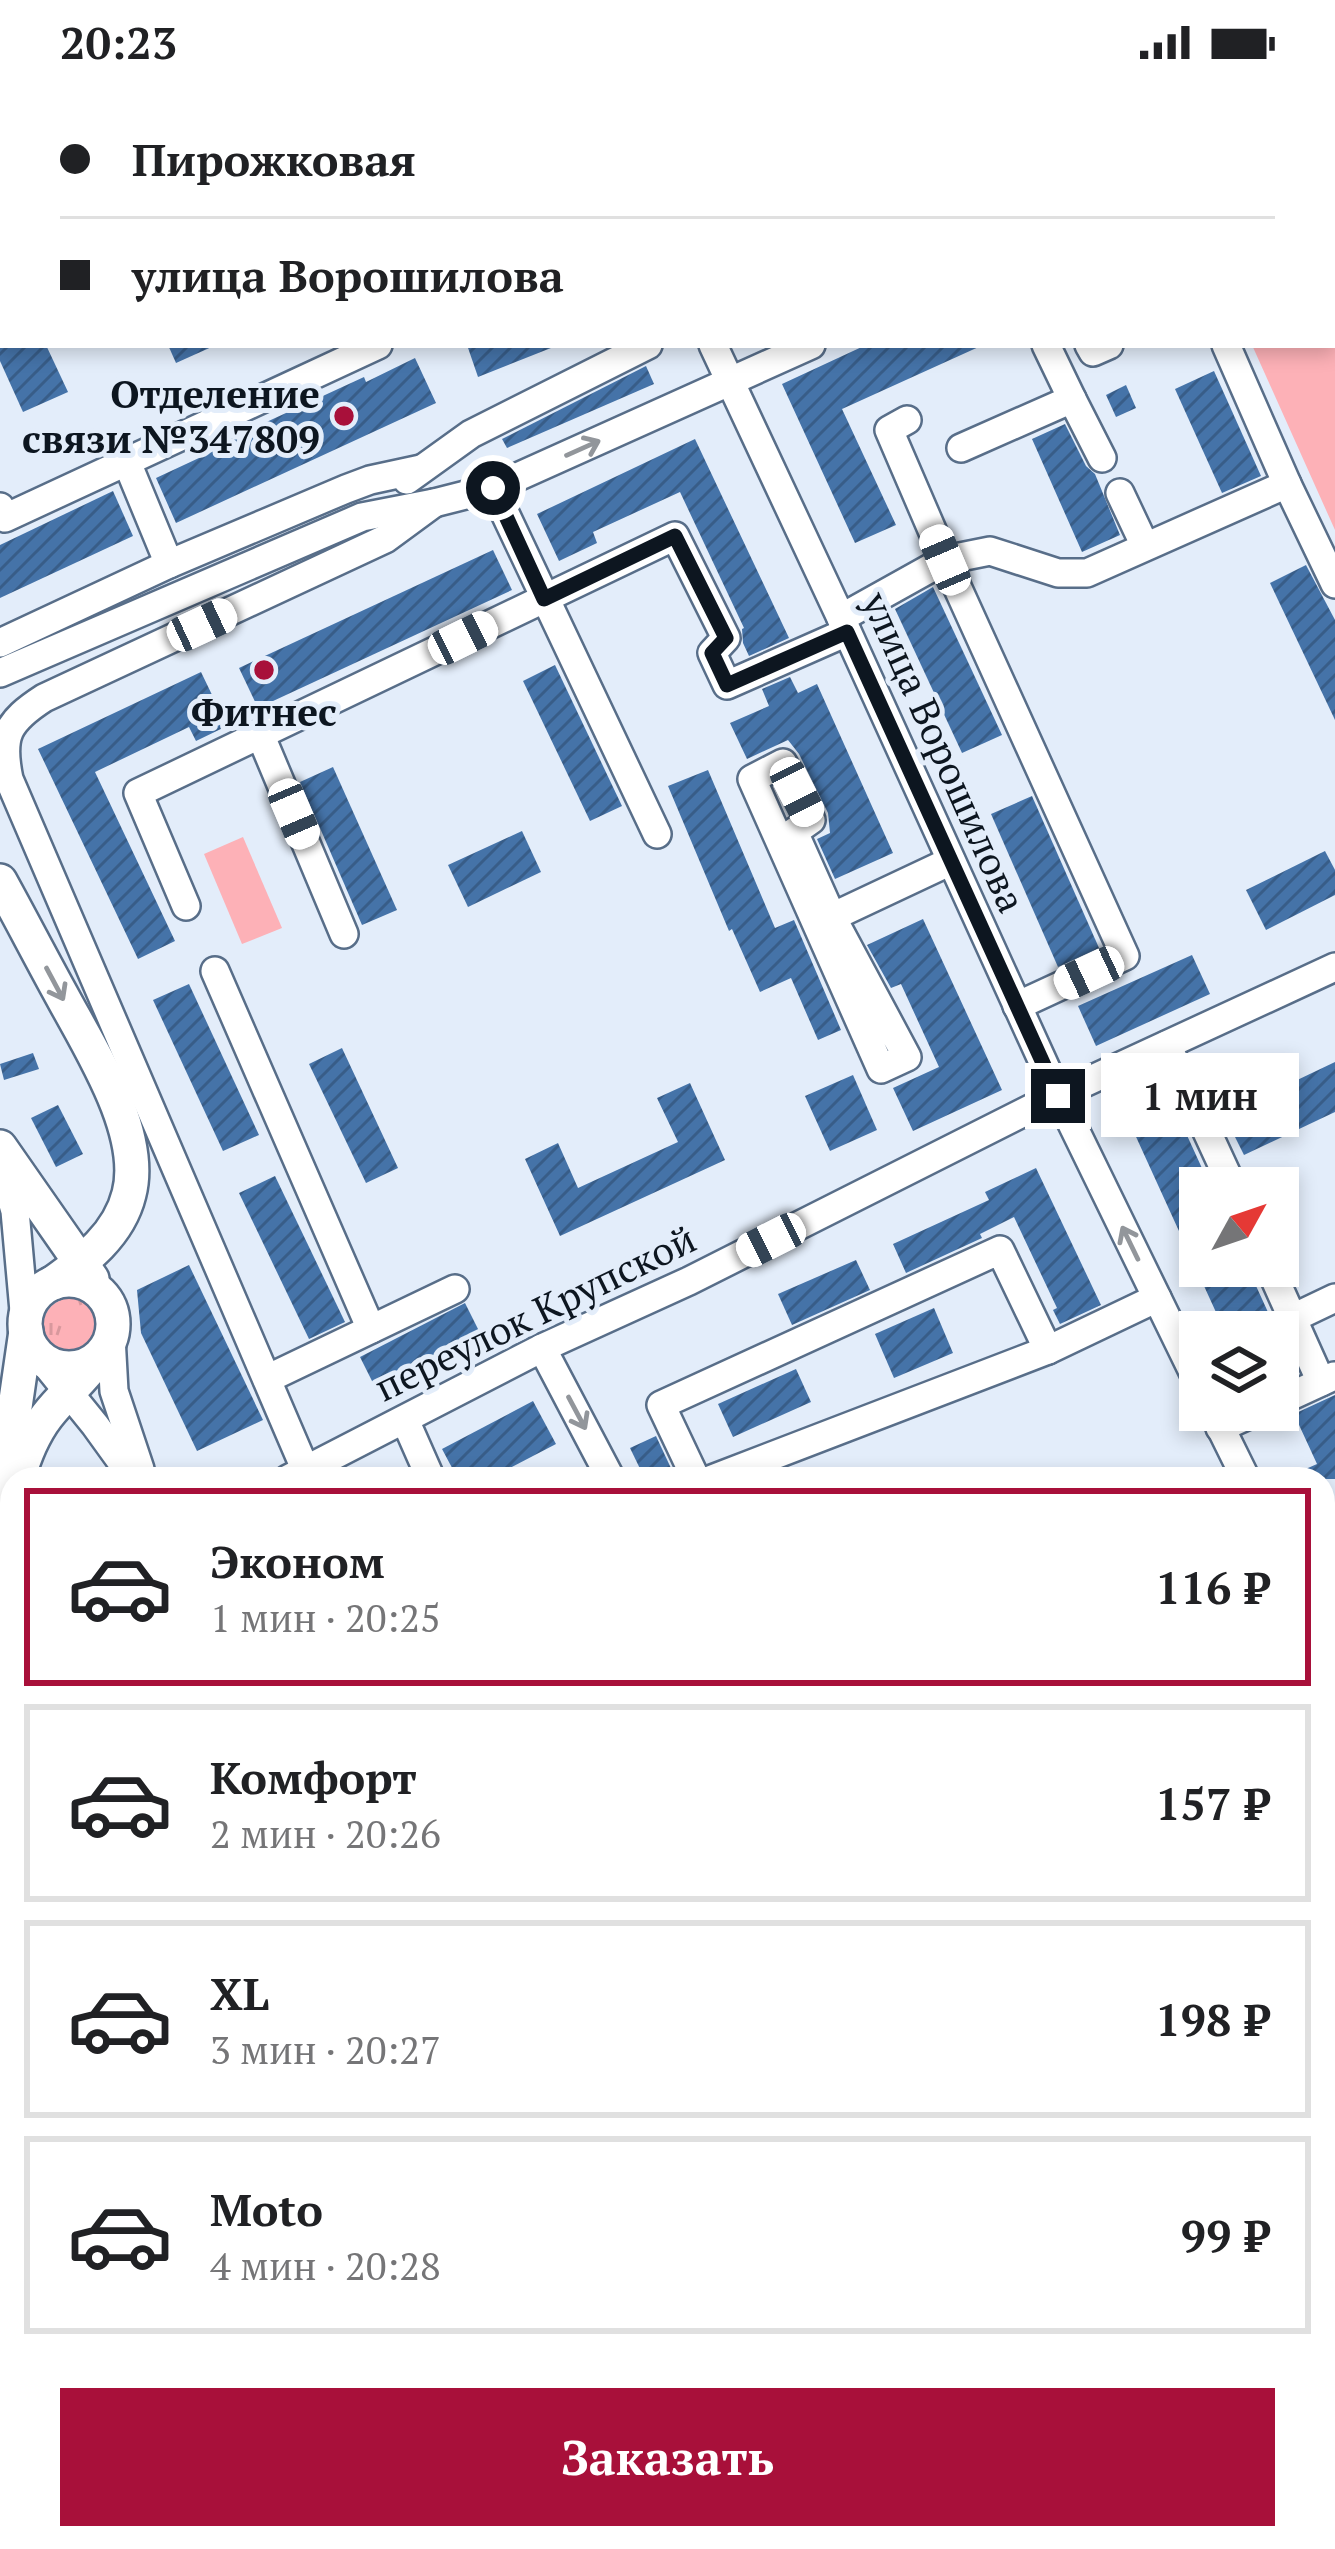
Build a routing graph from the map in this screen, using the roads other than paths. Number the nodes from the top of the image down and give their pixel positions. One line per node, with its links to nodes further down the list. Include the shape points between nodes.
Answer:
1 (371, 348): 12 (street)
2 (642, 348): 13 (street, via 487,425)
3 (714, 348): 7 (street, улица Ворошилова)
4 (805, 348): 7 (street)
5 (1047, 348): 8 (street)
6 (1227, 348): 14 (street)
7 (731, 383): 15 (street, one-way to 7); 25 (street, улица Ворошилова)
8 (1072, 399): 10 (street); 11 (street)
9 (907, 420): 21 (street, via 889,430)
10 (961, 448)
11 (1102, 458)
12 (126, 460): 18 (street, via 4,518); 22 (street)
13 (421, 469): 19 (street); 22 (street, via 346,489)
14 (1287, 484): 20 (street); 23 (street)
15 (493, 488): 17 (street); 24 (street)
16 (1120, 493): 20 (street)
17 (434, 503): 19 (street); 57 (street, via 385,539 44,698 5,736 9,779)
18 (0, 508)
19 (362, 517): 27 (street)
20 (1145, 546): 21 (street, via 1087,573 1058,573 990,551)
21 (945, 560): 25 (street); 37 (street, via 1125,956)
22 (169, 564): 26 (street)
23 (1335, 584)
24 (544, 599): 25 (street, via 675,536 726,638 712,653 727,685); 28 (street); 29 (street)
25 (844, 625): 30 (street, улица Ворошилова)
26 (0, 644)
27 (0, 674)
28 (260, 734): 32 (street, via 138,793); 34 (street)
29 (657, 834)
30 (951, 861): 33 (street); 37 (street, улица Ворошилова)
31 (0, 881): 43 (main road, one-way to 43, via 89,1047 128,1142 133,1176 125,1208)
32 (186, 906)
33 (832, 917): 33 (street, via 794,832 811,820 783,763 752,779 881,1069 907,1057)
34 (344, 934)
35 (1335, 967): 38 (street, переулок Крупской)
36 (215, 970): 51 (street)
37 (1017, 1006): 39 (street, улица Ворошилова)
38 (1167, 1045): 39 (street, переулок Крупской); 42 (street)
39 (1058, 1096): 46 (street, улица Ворошилова, one-way to 39); 55 (street, переулок Крупской)
40 (0, 1148): 43 (main road)
41 (0, 1159): 52 (street, via 15,1211)
42 (1223, 1167)
43 (81, 1263): 44 (main road); 48 (main road)
44 (53, 1283): 48 (main road, via 82,1282); 52 (main road, via 33,1298)
45 (454, 1289): 51 (street)
46 (1157, 1298): 53 (street, улица Ворошилова); 56 (street)
47 (1335, 1298): 49 (street)
48 (105, 1299): 54 (main road, via 112,1317)
49 (1299, 1315)
50 (1299, 1328): 58 (street)
51 (371, 1329): 57 (street)
52 (28, 1335): 54 (main road, via 42,1359 62,1367 82,1366); 60 (street); 63 (main road)
53 (1179, 1343)
54 (105, 1346): 60 (main road); 66 (street)
55 (542, 1348): 61 (street, переулок Крупской); 70 (street, one-way to 70)
56 (1048, 1350): 71 (street, via 1000,1250 661,1405); 72 (street)
57 (267, 1378): 67 (street)
58 (1328, 1379): 59 (street)
59 (1299, 1392)
60 (68, 1394): 64 (main road, via 38,1428); 65 (street)
61 (405, 1420): 68 (street, переулок Крупской); 69 (street)
62 (1222, 1431): 73 (street)
63 (7, 1467)
64 (22, 1467)
65 (125, 1467)
66 (140, 1467)
67 (295, 1467)
68 (313, 1467)
69 (426, 1467)
70 (605, 1467)
71 (690, 1467)
72 (743, 1467)
73 (1240, 1467)

